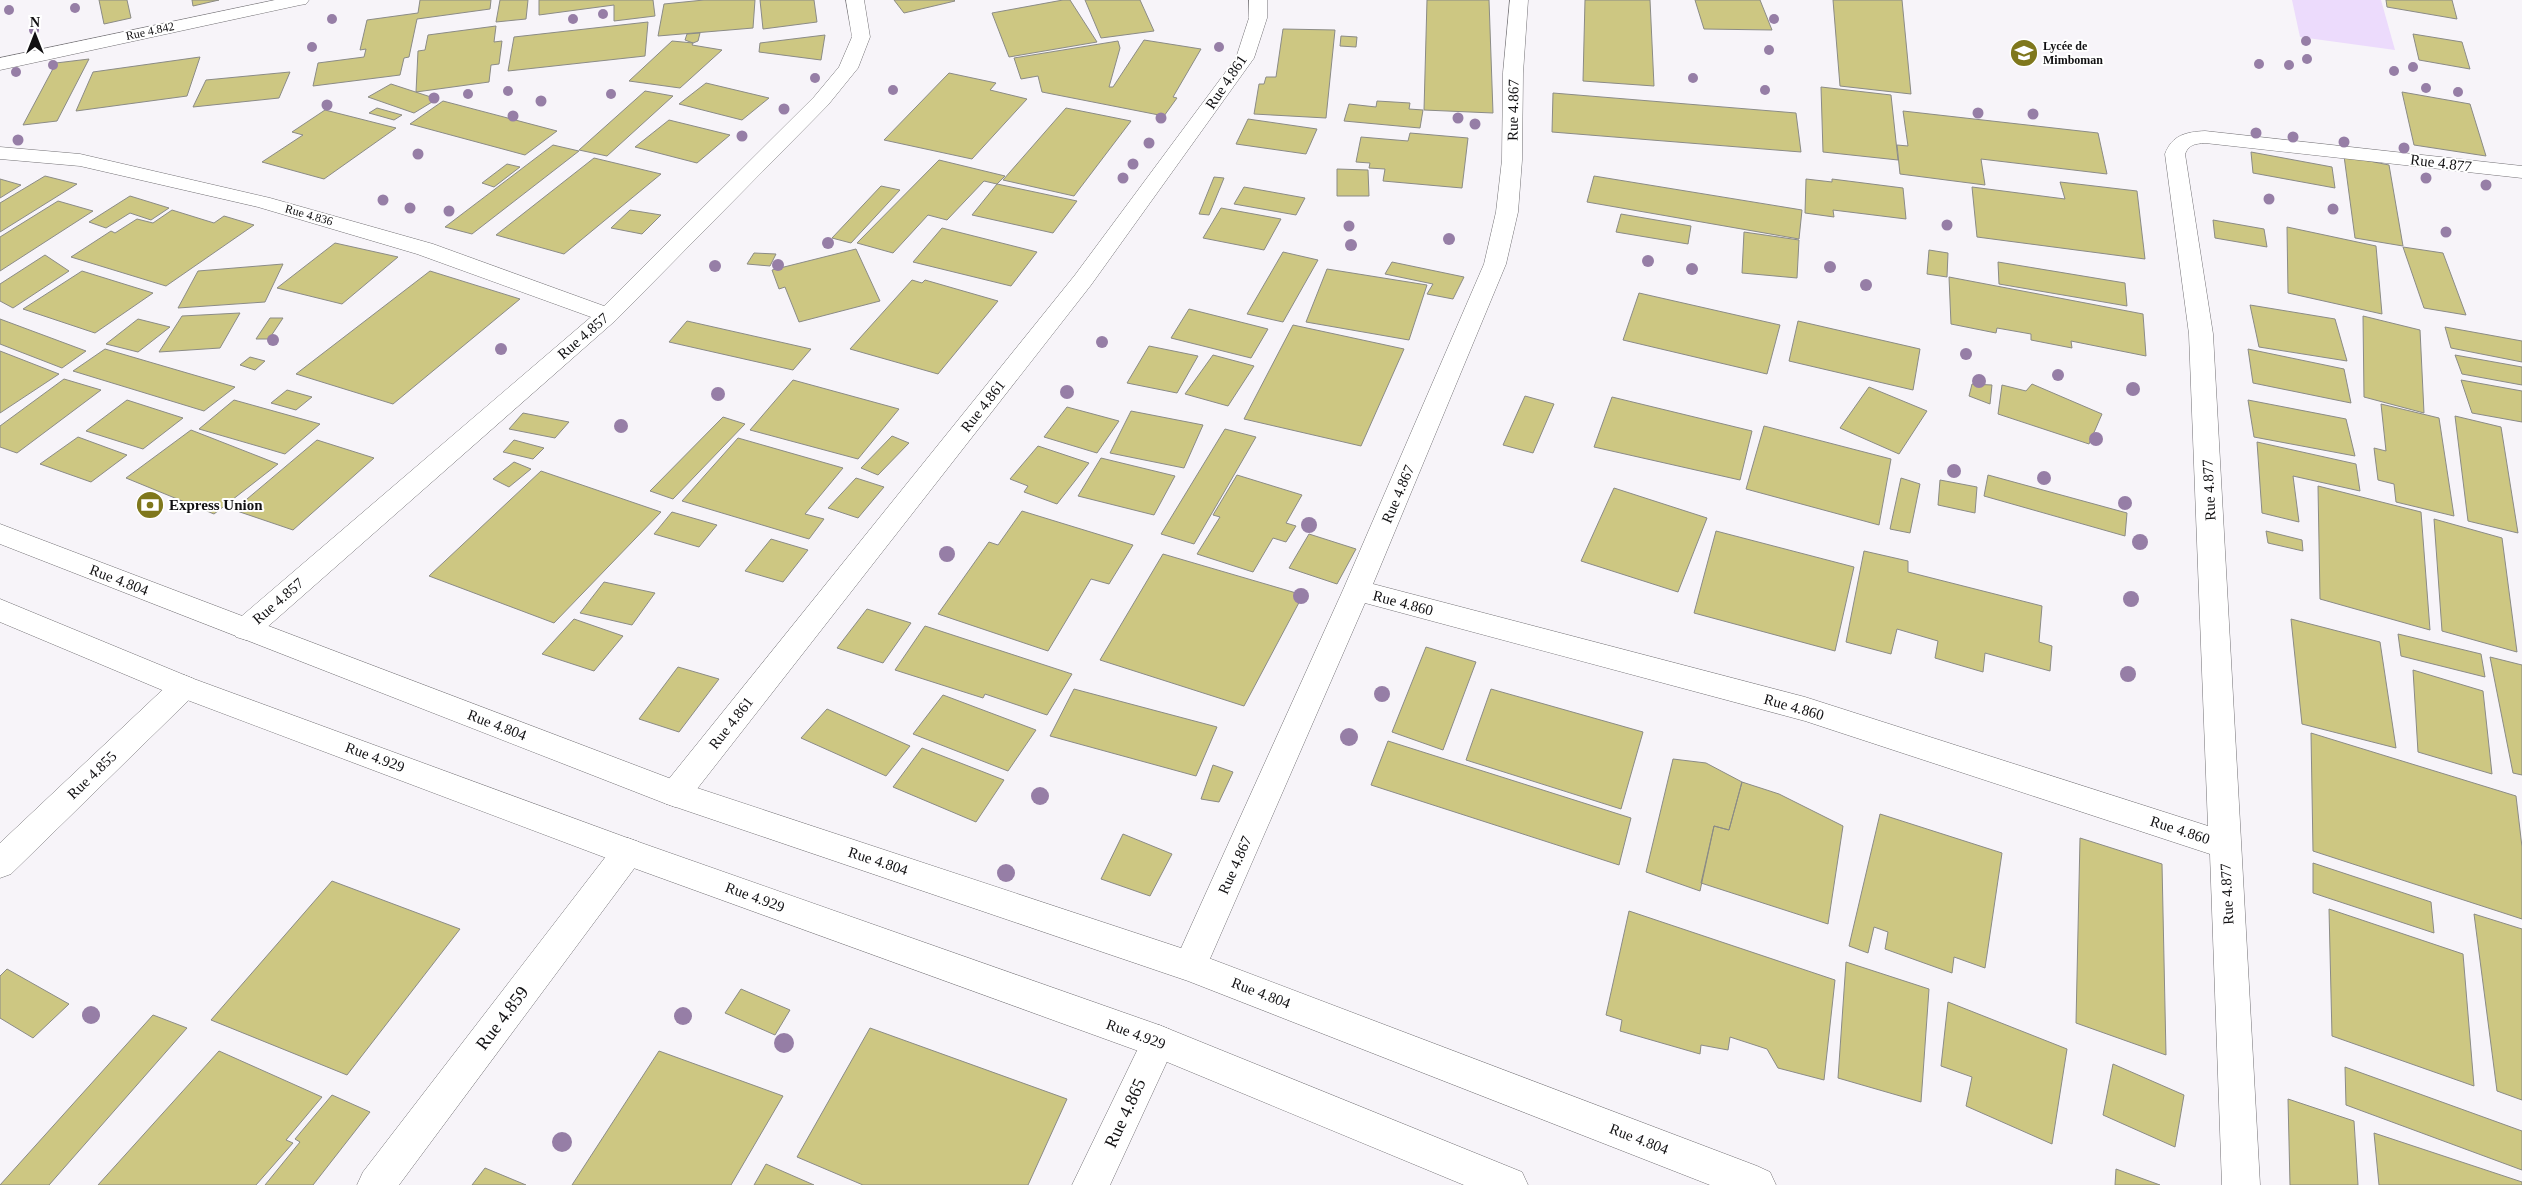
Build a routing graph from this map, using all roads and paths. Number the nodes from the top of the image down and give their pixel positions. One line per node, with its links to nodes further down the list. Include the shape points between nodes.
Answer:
1 (300, 0): 5 (street, Rue 4.842)
2 (855, 0): 8 (street, Rue 4.857, via 861,37 848,68 820,101)
3 (1258, 0): 14 (street, Rue 4.861, via 1258,18 1245,58 1083,280)
4 (1519, 0): 10 (street, Rue 4.867, via 1513,73 1512,169 1507,212 1495,264)
5 (0, 64)
6 (0, 153): 8 (street, Rue 4.836, via 80,160 263,202 425,249)
7 (2522, 172): 15 (street, Rue 4.877, via 2205,137 2185,138 2178,144 2175,154 2201,334)
8 (608, 315): 12 (street, Rue 4.857)
9 (0, 534): 12 (street, Rue 4.804)
10 (1357, 590): 15 (street, Rue 4.860, via 1805,709); 18 (street, Rue 4.867)
11 (0, 610): 13 (street, Rue 4.929)
12 (246, 629): 14 (street, Rue 4.804)
13 (184, 687): 16 (street, Rue 4.929); 17 (street, Rue 4.855)
14 (675, 794): 18 (street, Rue 4.804)
15 (2225, 845): 24 (street, Rue 4.877)
16 (628, 852): 19 (street, Rue 4.929); 20 (street, Rue 4.859)
17 (0, 864)
18 (1190, 966): 23 (street, Rue 4.804)
19 (1159, 1042): 21 (street, Rue 4.865); 22 (street, Rue 4.929)
20 (376, 1185)
21 (1091, 1185)
22 (1509, 1185)
23 (1757, 1185)
24 (2241, 1185)

